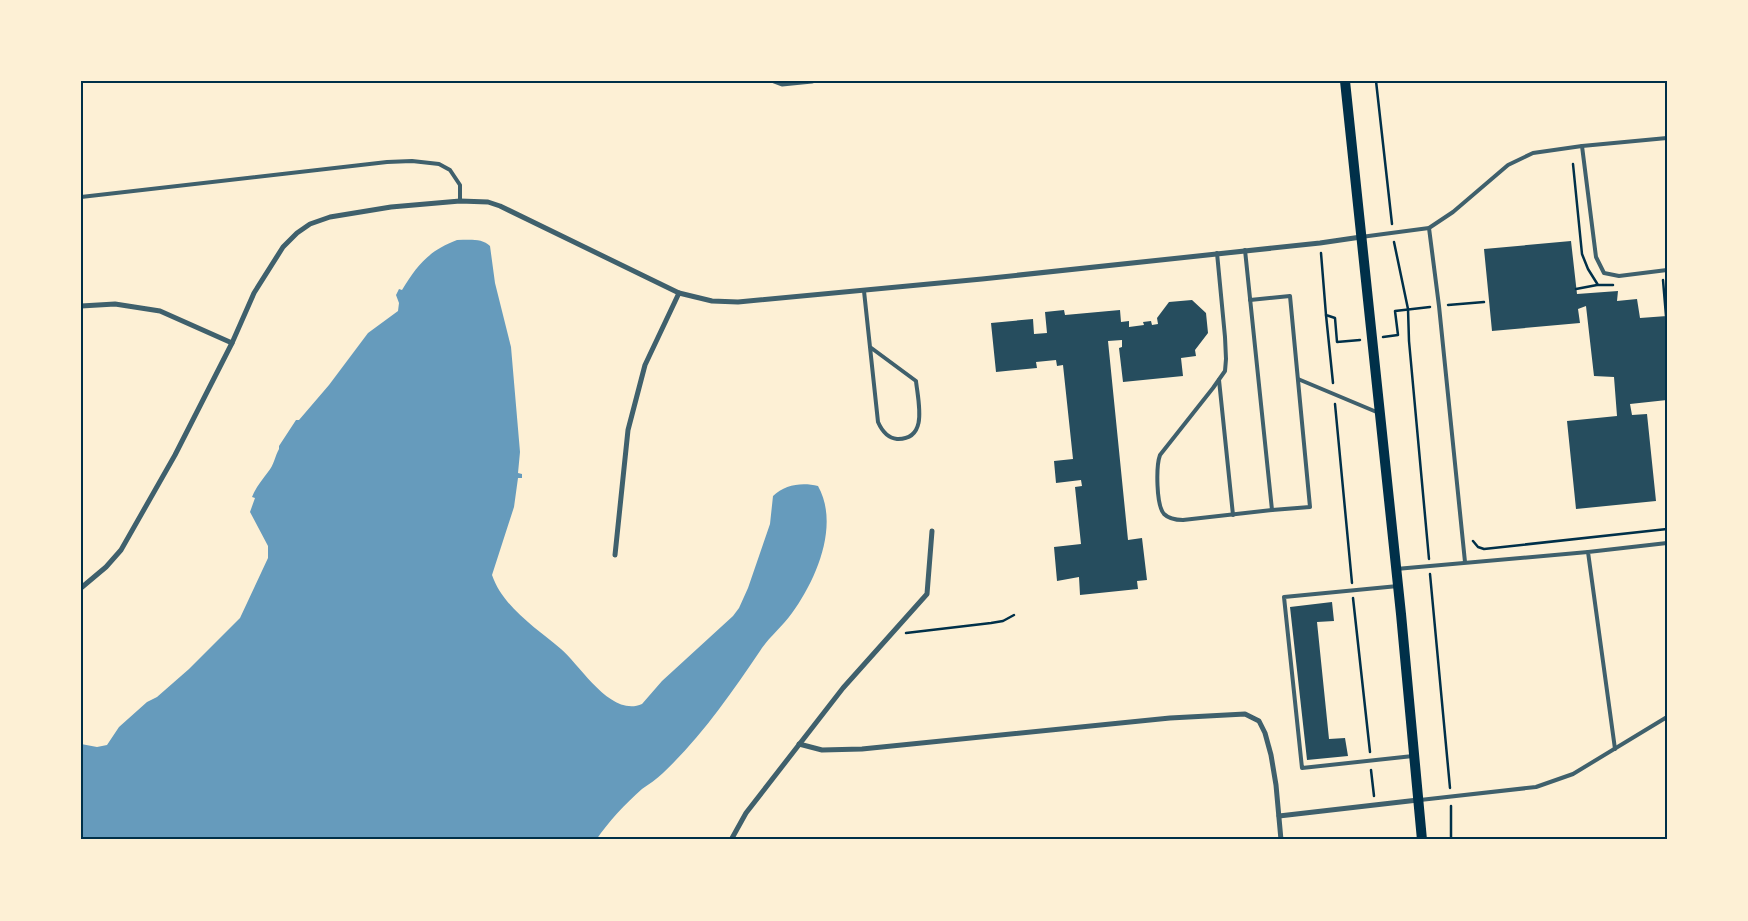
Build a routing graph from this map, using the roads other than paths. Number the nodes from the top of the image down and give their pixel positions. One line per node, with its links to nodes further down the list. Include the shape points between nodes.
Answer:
1 (774, 81): 2 (street, via 782,84)
2 (812, 81)
3 (1345, 81): 9 (main road)
4 (1667, 138): 5 (lane)
5 (1582, 146): 8 (lane, via 1533,153 1508,165); 12 (lane, via 1596,257 1604,273 1619,276)
6 (81, 197): 7 (lane, via 412,161 439,164 450,170 460,185)
7 (460, 201): 14 (street, via 500,206); 17 (street, via 360,211 310,224 283,247 254,293)
8 (1429, 228): 9 (lane); 28 (lane)
9 (1362, 237): 10 (street); 21 (main road)
10 (1244, 250): 11 (street); 15 (lane)
11 (1217, 253): 13 (street); 20 (lane, via 1226,359 1225,371)
12 (1667, 270)
13 (864, 291): 14 (street, via 738,302 712,301); 18 (lane)
14 (679, 293): 27 (street, via 645,365 630,422)
15 (1250, 300): 19 (lane, via 1290,296); 22 (lane)
16 (81, 306): 17 (street, via 115,304 160,311)
17 (232, 343): 31 (street, via 175,456 121,550)
18 (870, 347): 18 (lane, via 878,422 882,432 892,439 912,437 920,420 916,381)
19 (1298, 379): 21 (lane); 22 (lane, via 1310,507)
20 (1219, 380): 23 (lane); 23 (lane, via 1160,455 1158,486 1164,514 1173,519)
21 (1380, 413): 29 (main road)
22 (1272, 510): 23 (lane)
23 (1233, 514)
24 (932, 531): 33 (street, via 927,594)
25 (1667, 543): 26 (lane)
26 (1588, 552): 28 (lane); 34 (lane)
27 (616, 555)
28 (1465, 562): 29 (lane)
29 (1395, 569): 30 (main road)
30 (1398, 586): 35 (main road); 35 (lane, via 1284,597 1302,768)
31 (81, 588)
32 (1667, 717): 34 (lane)
33 (798, 744): 37 (street, via 822,750 862,749 1170,718 1245,714 1259,721 1265,733); 38 (street, via 746,813)
34 (1615, 749): 36 (lane, via 1573,774 1536,787)
35 (1413, 756): 36 (main road)
36 (1418, 800): 37 (street); 40 (main road)
37 (1279, 816): 39 (street)
38 (731, 840)
39 (1280, 840)
40 (1422, 840)

